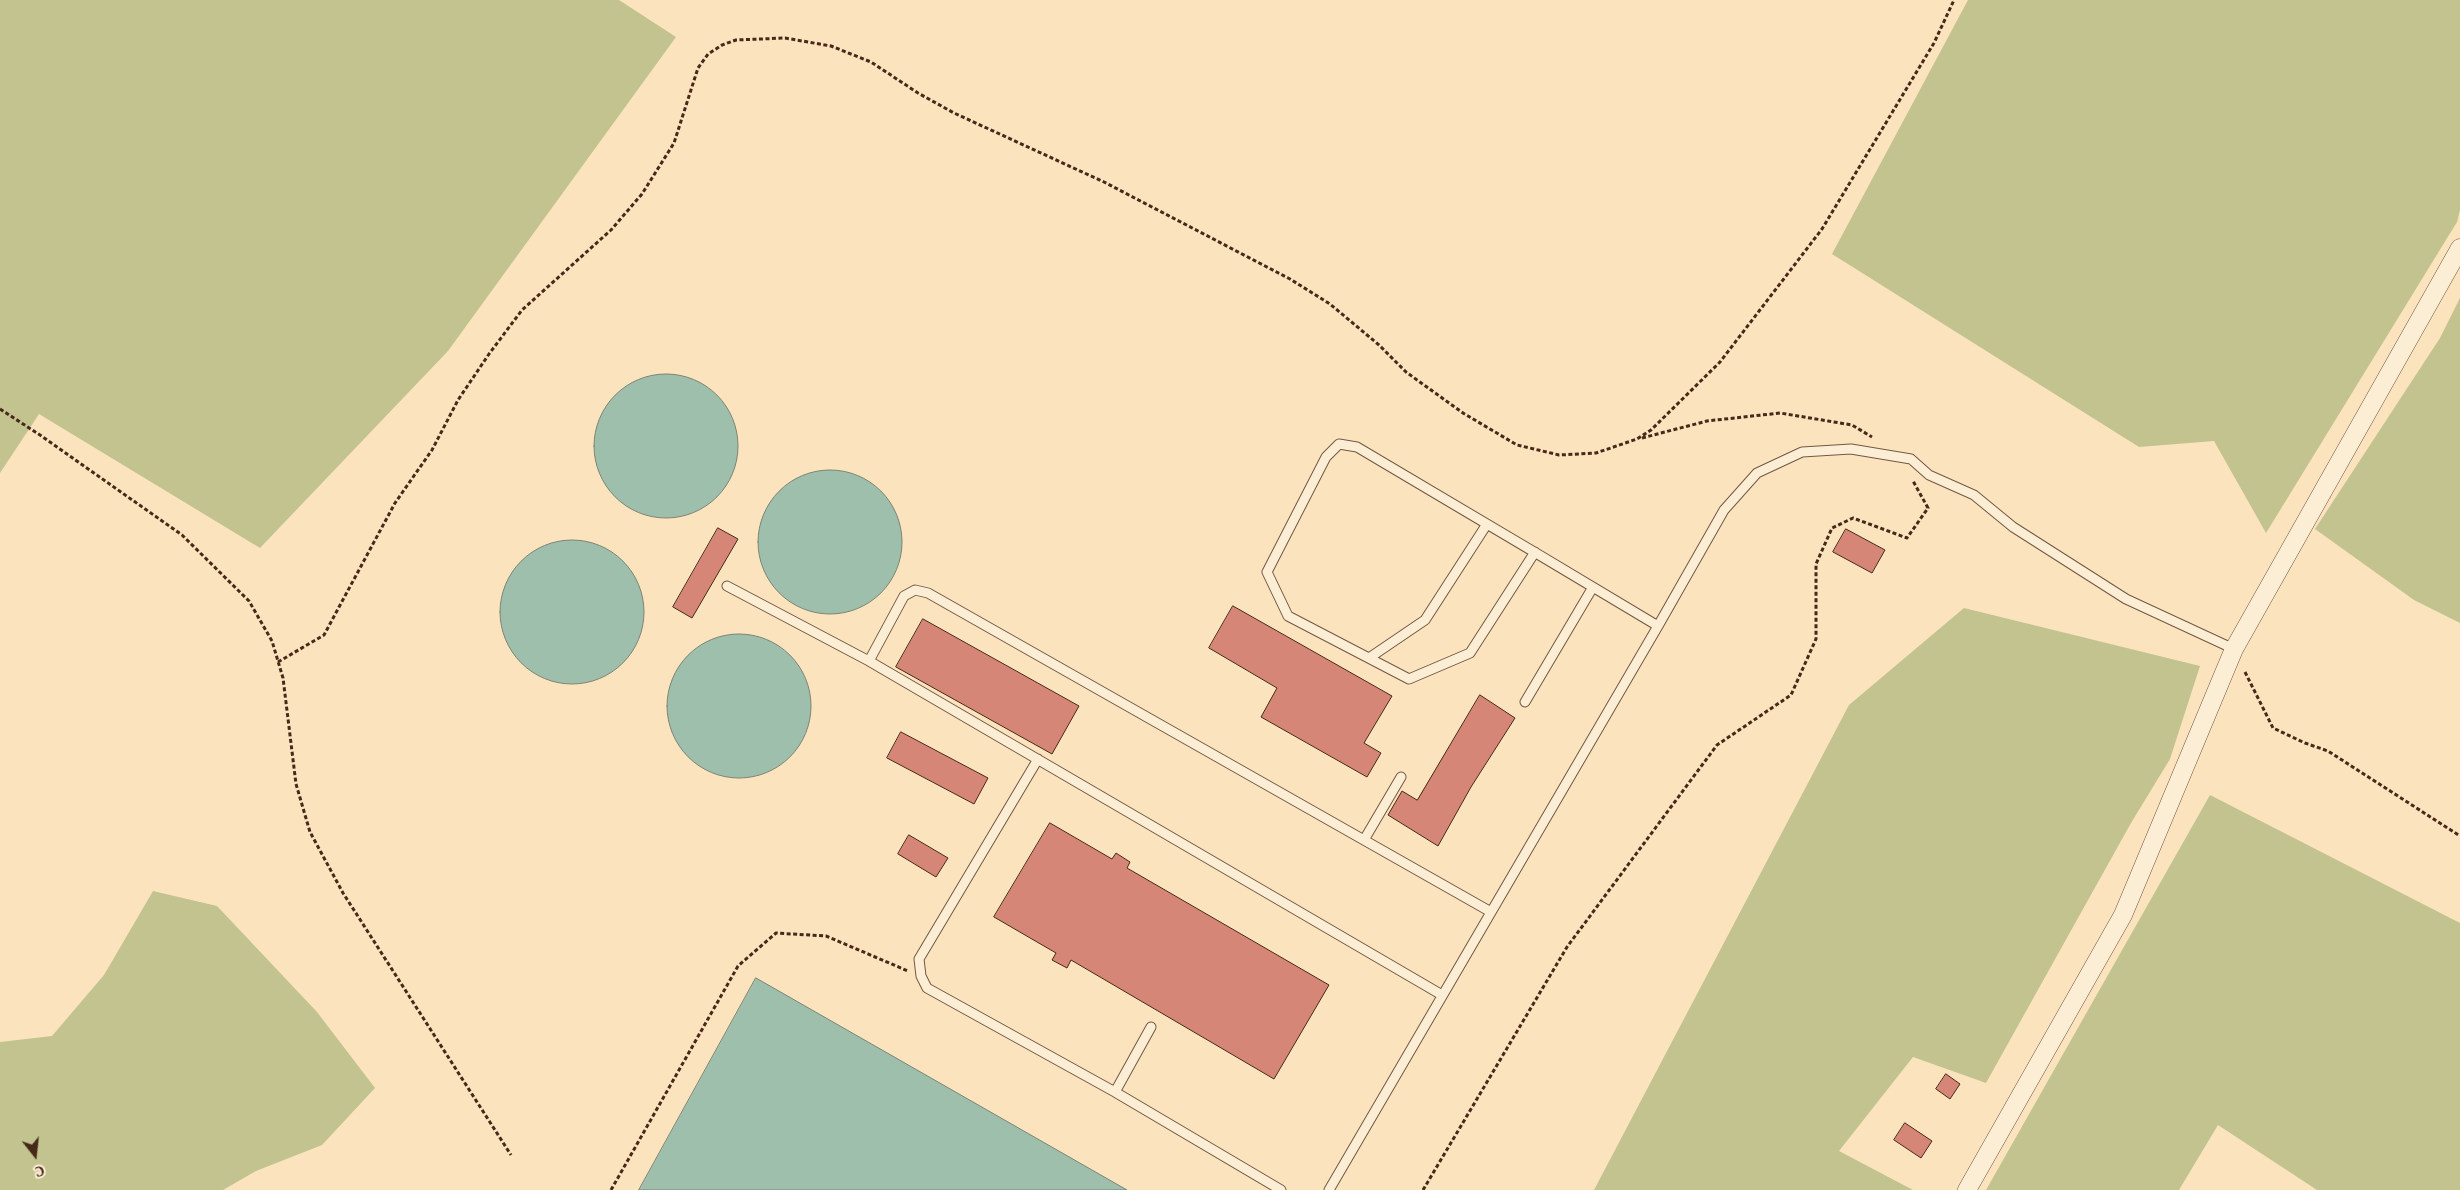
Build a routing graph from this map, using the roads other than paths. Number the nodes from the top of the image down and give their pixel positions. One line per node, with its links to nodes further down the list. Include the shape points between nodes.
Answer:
1 (2460, 248): 7 (street)
2 (1487, 524): 3 (lane); 8 (lane, via 1425,620); 8 (lane, via 1356,446 1339,444 1326,457 1266,572 1288,616)
3 (1535, 552): 5 (lane); 8 (lane, via 1470,653 1409,679)
4 (727, 586): 9 (lane)
5 (1593, 587): 6 (lane); 10 (lane)
6 (1658, 626): 7 (lane, via 1724,510 1756,473 1802,452 1851,449 1911,459 1929,475 1974,495 2013,527 2126,599); 14 (lane)
7 (2234, 649): 20 (street, via 2123,915)
8 (1369, 658)
9 (869, 661): 11 (lane); 13 (lane, via 904,596 915,590 928,593)
10 (1525, 702)
11 (1038, 760): 15 (lane); 17 (lane, via 919,959 921,976 927,988)
12 (1401, 777): 13 (lane)
13 (1364, 840): 14 (lane)
14 (1490, 912): 15 (lane)
15 (1442, 994): 19 (lane)
16 (1151, 1027): 17 (lane)
17 (1115, 1092): 18 (lane)
18 (1281, 1190)
19 (1328, 1190)
20 (1967, 1190)

